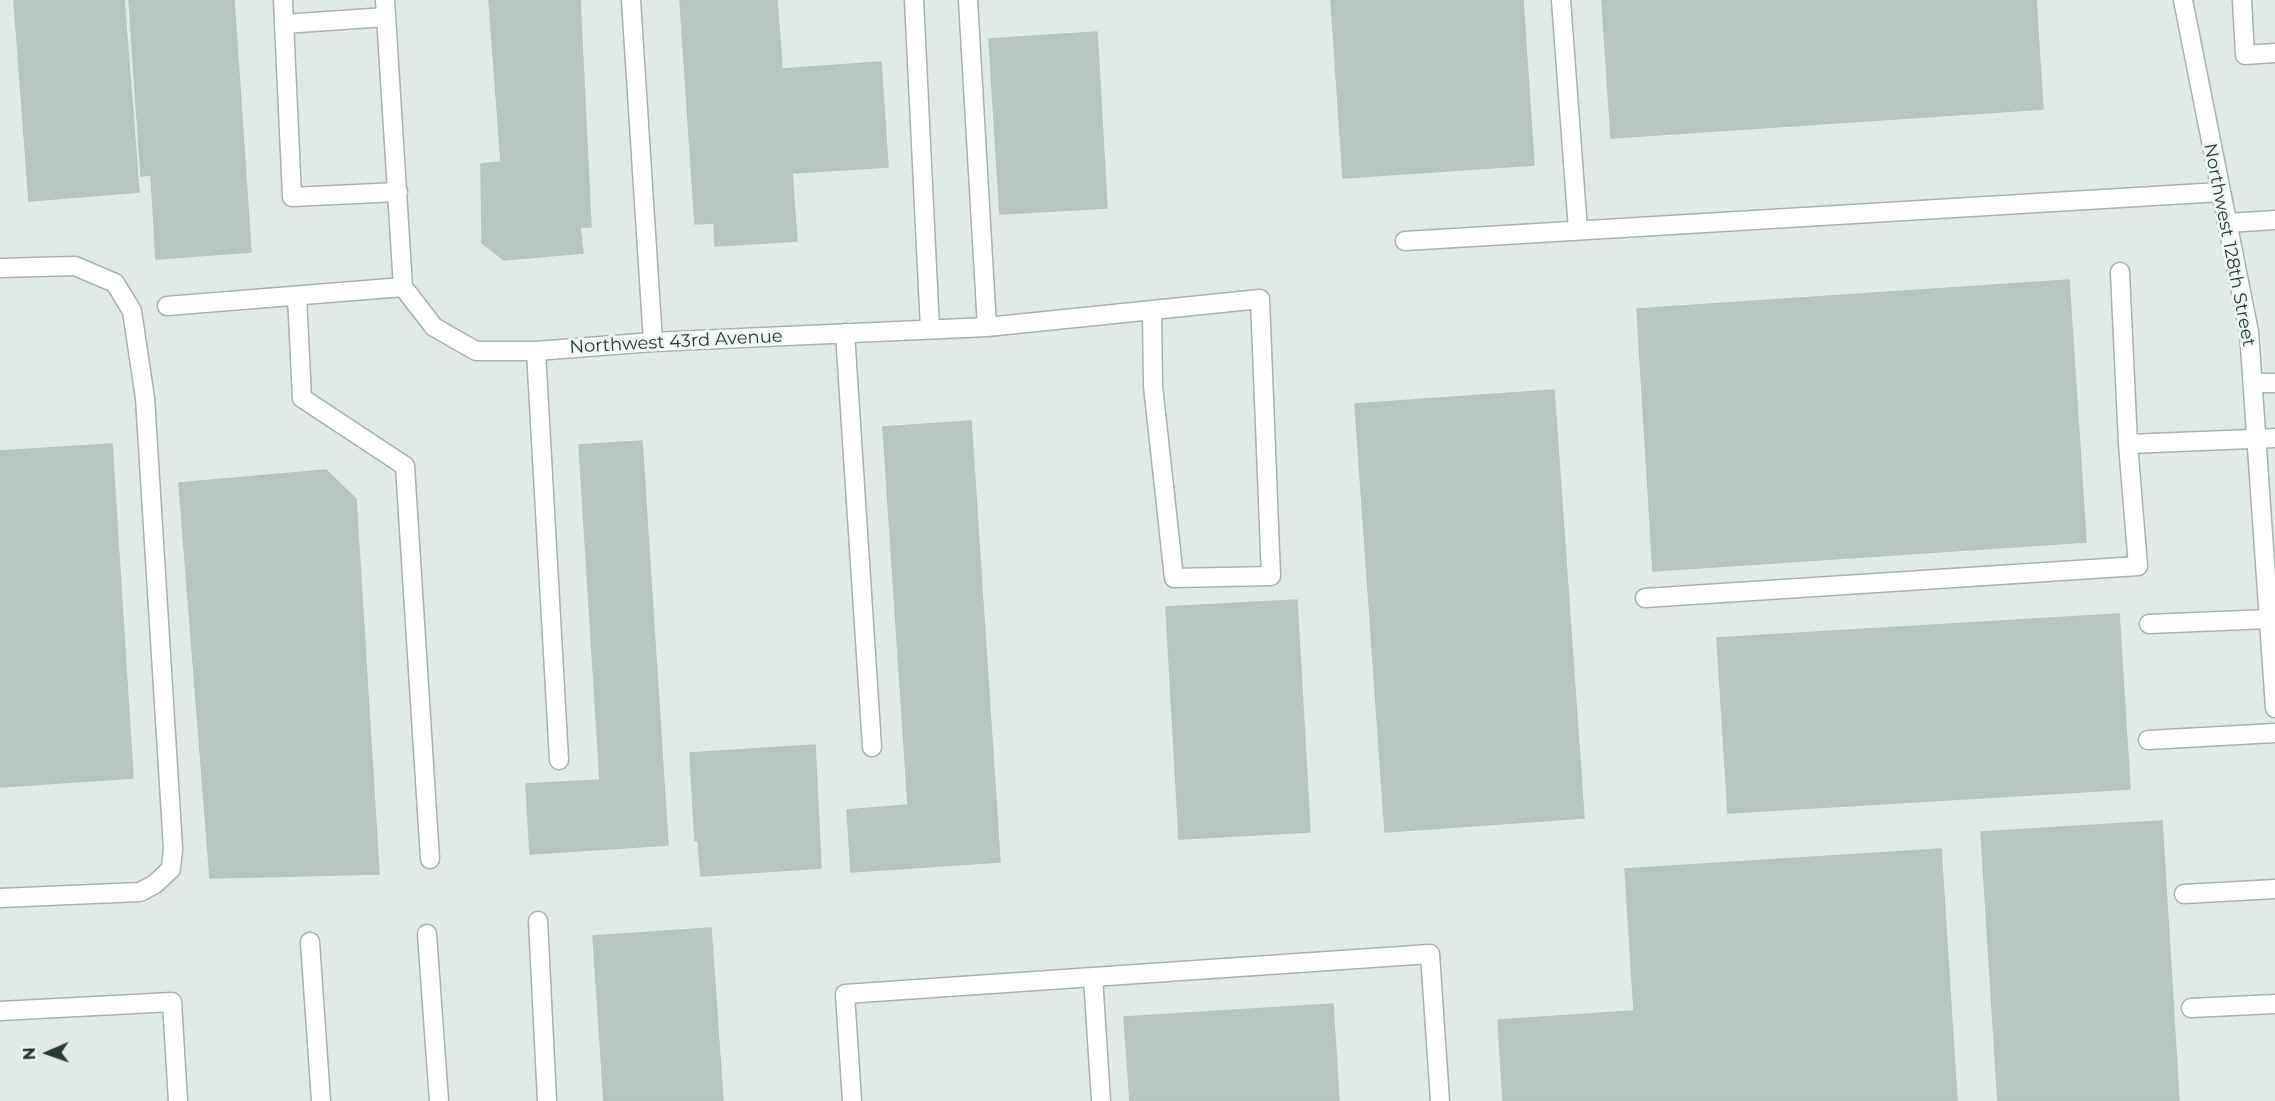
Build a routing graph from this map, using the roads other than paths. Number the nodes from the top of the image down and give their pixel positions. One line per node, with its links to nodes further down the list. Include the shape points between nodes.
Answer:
1 (283, 0): 9 (street)
2 (631, 0): 26 (street)
3 (914, 0): 24 (street)
4 (968, 0): 23 (street)
5 (1561, 0): 15 (street)
6 (2183, 0): 12 (street, Northwest 128th Street)
7 (2242, 0): 10 (street, via 2246,54)
8 (386, 9): 9 (street); 11 (street)
9 (284, 24): 11 (street, via 292,196)
10 (2275, 53)
11 (398, 192): 19 (street)
12 (2220, 192): 14 (street, Northwest 128th Street); 15 (street)
13 (2275, 220): 14 (street)
14 (2227, 223): 28 (street, Northwest 128th Street, via 2249,332)
15 (1578, 230): 16 (street)
16 (1405, 241)
17 (0, 268): 45 (street, via 75,266 115,283 132,310 145,398 173,848 171,870 140,892)
18 (2120, 272): 32 (street)
19 (403, 287): 20 (street); 27 (street, Northwest 43rd Avenue, via 434,327 476,351)
20 (297, 296): 21 (street); 42 (street, via 302,398 405,466)
21 (167, 306)
22 (1152, 310): 22 (street, Northwest 43rd Avenue, via 1260,299 1271,576 1174,578 1153,386); 23 (street, Northwest 43rd Avenue)
23 (987, 327): 24 (street, Northwest 43rd Avenue)
24 (930, 329): 25 (street, Northwest 43rd Avenue)
25 (845, 333): 26 (street, Northwest 43rd Avenue); 40 (street)
26 (653, 342): 27 (street, Northwest 43rd Avenue)
27 (536, 351): 41 (street)
28 (2253, 383): 29 (street); 30 (street, Northwest 128th Street)
29 (2275, 383)
30 (2256, 438): 31 (street); 32 (street); 33 (street, Northwest 128th Street)
31 (2275, 438)
32 (2128, 444): 34 (street, via 2138,566)
33 (2268, 512): 35 (street, Northwest 128th Street)
34 (1645, 598)
35 (2269, 619): 36 (street); 37 (street, Northwest 128th Street)
36 (2149, 624)
37 (2275, 708)
38 (2275, 733): 39 (street)
39 (2148, 740)
40 (872, 747)
41 (559, 760)
42 (430, 859)
43 (2275, 889): 44 (street)
44 (2184, 894)
45 (0, 898)
46 (538, 921): 56 (street)
47 (427, 934): 55 (street)
48 (310, 942): 54 (street)
49 (1093, 978): 57 (street, via 845,994); 58 (street); 59 (street, via 1430,954)
50 (2275, 1004): 51 (street)
51 (2191, 1008)
52 (0, 1011): 53 (street, via 172,1002)
53 (178, 1101)
54 (321, 1101)
55 (439, 1101)
56 (547, 1101)
57 (852, 1101)
58 (1101, 1101)
59 (1440, 1101)

